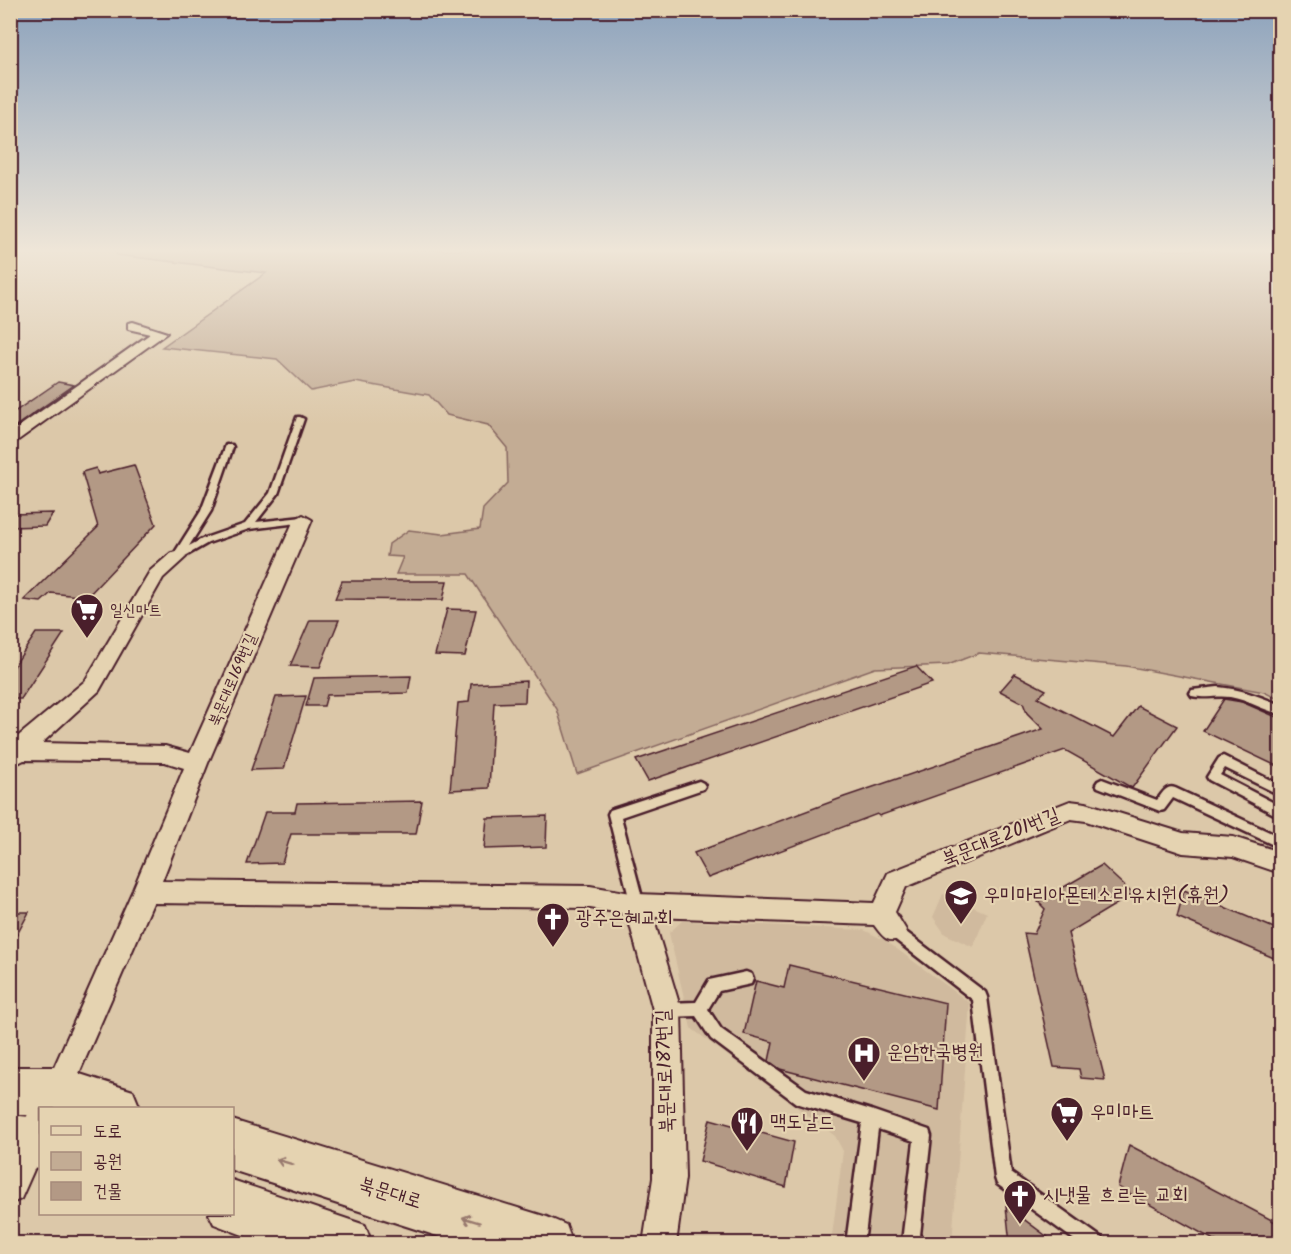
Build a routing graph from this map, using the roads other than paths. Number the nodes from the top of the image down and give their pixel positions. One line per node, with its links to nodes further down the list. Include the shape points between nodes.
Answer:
1 (133, 327): 3 (street, via 160,333)
2 (300, 419): 6 (lane, via 274,494)
3 (10, 441)
4 (230, 447): 7 (lane, via 212,498)
5 (303, 520): 6 (lane, 북문대로169번길); 11 (street, 북문대로169번길)
6 (248, 526): 7 (lane, 북문대로169번길, via 205,541)
7 (177, 557): 10 (street, via 156,575 92,686)
8 (1196, 693): 9 (lane, via 1236,693)
9 (1281, 710)
10 (13, 754): 11 (street, via 165,754)
11 (197, 763): 18 (street, 북문대로169번길)
12 (1102, 784): 16 (lane, via 1160,806 1171,791)
13 (699, 786): 19 (lane, via 614,814)
14 (1281, 790): 15 (lane, via 1223,761 1213,777)
15 (1281, 812)
16 (1281, 843)
17 (1281, 863): 20 (street, 북문대로201번길, via 1236,849 1183,843 1070,810 897,880)
18 (145, 892): 19 (street, via 590,897); 25 (street, 북문대로169번길)
19 (637, 905): 20 (street); 23 (street, 북문대로187번길)
20 (887, 922): 36 (lane, via 980,997 1004,1178)
21 (746, 979): 22 (lane, via 714,984)
22 (700, 1009): 23 (lane); 26 (lane, via 716,1034 802,1097)
23 (667, 1010): 34 (street, 북문대로187번길, via 669,1178)
24 (10, 1091): 27 (main road)
25 (46, 1107)
26 (871, 1118): 31 (lane, via 923,1136); 35 (lane)
27 (38, 1124): 29 (street, 북문대로169번길)
28 (234, 1146): 33 (main road, 북문대로, one-way to 28)
29 (10, 1188)
30 (234, 1207): 32 (main road)
31 (911, 1242)
32 (346, 1244)
33 (547, 1244)
34 (658, 1244)
35 (855, 1244)
36 (1096, 1244)

